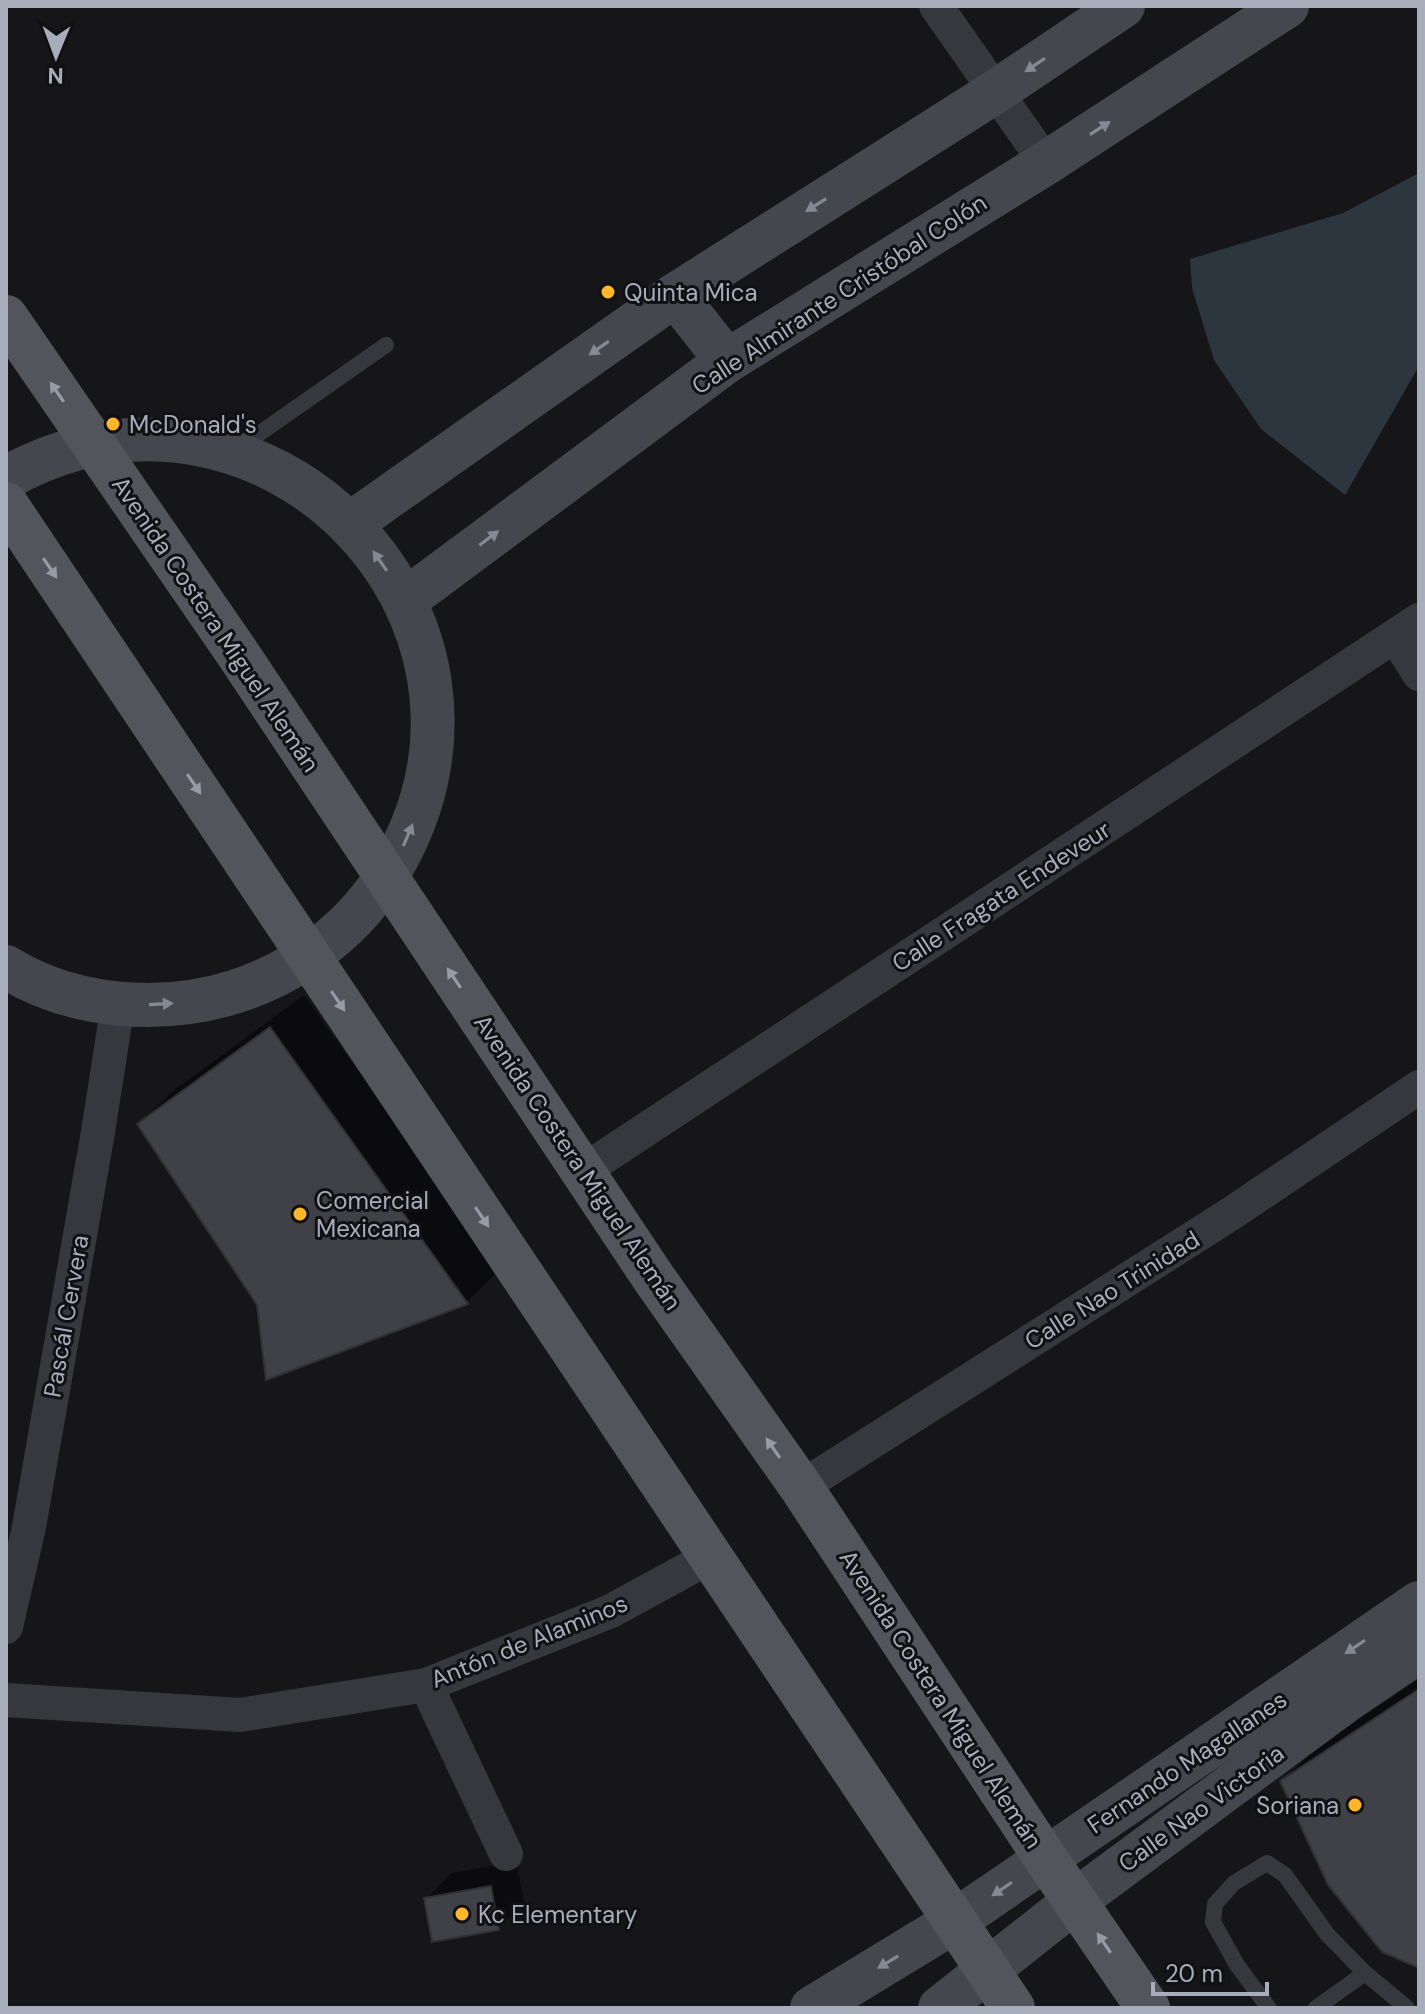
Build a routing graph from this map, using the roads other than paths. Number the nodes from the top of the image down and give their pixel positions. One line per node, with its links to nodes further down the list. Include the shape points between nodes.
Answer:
1 (936, 6): 4 (street)
2 (1123, 6): 4 (main road, one-way to 4)
3 (1287, 6): 5 (main road, Calle Almirante Cristóbal Colón, one-way to 3)
4 (995, 92): 5 (street); 6 (main road, one-way to 6)
5 (1046, 163): 9 (main road, Calle Almirante Cristóbal Colón)
6 (675, 295): 9 (main road); 14 (main road, one-way to 14)
7 (6, 317): 10 (main road, Avenida Costera Miguel Alemán, one-way to 7)
8 (386, 345): 11 (lane)
9 (727, 361): 15 (main road, Calle Almirante Cristóbal Colón, one-way to 9)
10 (94, 445): 11 (main road, via 164,440); 12 (main road, via 42,460); 18 (main road, Avenida Costera Miguel Alemán)
11 (232, 453): 14 (main road, via 296,481)
12 (6, 478)
13 (6, 504): 19 (main road, one-way to 19)
14 (350, 524): 15 (main road, one-way to 14)
15 (404, 601): 18 (main road, one-way to 15, via 418,811 431,740 427,668)
16 (1407, 628): 17 (street); 23 (street, Calle Fragata Endeveur)
17 (1419, 674)
18 (387, 876): 19 (main road, via 352,920); 23 (main road, Avenida Costera Miguel Alemán, one-way to 18)
19 (308, 956): 21 (main road, one-way to 19, via 218,997); 25 (main road, one-way to 25)
20 (6, 967): 21 (main road, via 48,988)
21 (118, 1004): 27 (street, Pascál Cervera, via 29,1527)
22 (1419, 1087): 24 (street, Calle Nao Trinidad, via 1232,1213)
23 (583, 1171): 24 (main road, Avenida Costera Miguel Alemán, one-way to 23)
24 (801, 1487): 32 (main road, Avenida Costera Miguel Alemán)
25 (710, 1557): 29 (street, Antón de Alaminos, via 611,1611); 34 (main road)
26 (1419, 1603): 32 (main road, Fernando Magallanes, one-way to 32)
27 (6, 1627)
28 (1419, 1651): 33 (main road, Calle Nao Victoria)
29 (426, 1685): 30 (street, Antón de Alaminos, via 240,1715); 31 (street)
30 (6, 1700)
31 (506, 1854)
32 (1046, 1859): 33 (main road, Avenida Costera Miguel Alemán); 34 (main road, Fernando Magallanes, one-way to 34)
33 (1075, 1901): 35 (main road, Calle Nao Victoria); 40 (main road, Avenida Costera Miguel Alemán, one-way to 33)
34 (955, 1921): 35 (main road); 37 (main road, Fernando Magallanes, one-way to 37)
35 (988, 1971): 38 (main road, Calle Nao Victoria); 39 (main road)
36 (1365, 1973): 41 (lane, via 1327,1934 1285,1875 1267,1863 1234,1883 1215,1904 1213,1922); 42 (lane); 43 (lane)
37 (812, 2008)
38 (940, 2008)
39 (1013, 2008)
40 (1148, 2008)
41 (1269, 2008)
42 (1316, 2008)
43 (1407, 2008)

